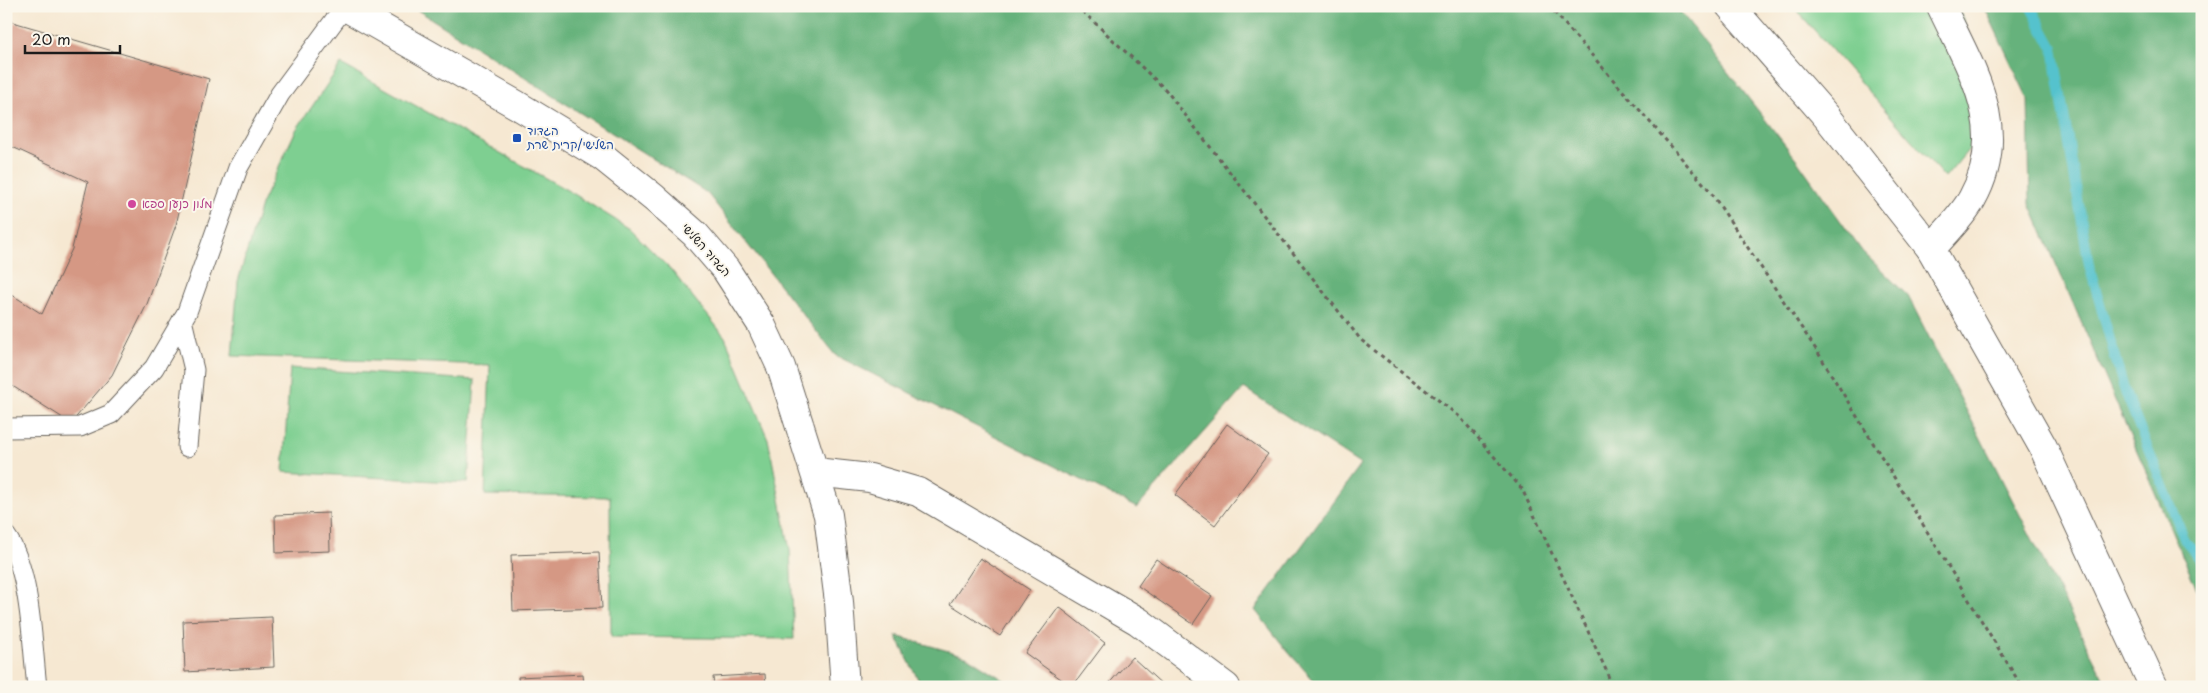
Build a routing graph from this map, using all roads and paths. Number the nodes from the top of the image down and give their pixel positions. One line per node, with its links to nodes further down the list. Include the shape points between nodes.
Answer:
1 (344, 6): 7 (lane, via 280,94 238,168); 10 (street, הגדוד השלישי, via 603,157 695,234 726,270 761,324 781,367)
2 (1077, 6): 15 (path, via 1165,89 1361,340 1460,417 1522,490)
3 (1549, 6): 16 (path, via 1710,190 1817,350)
4 (1730, 6): 6 (street, via 1827,116)
5 (1941, 6): 6 (street, via 1977,83 1989,124 1987,162 1972,198)
6 (1931, 249): 17 (street, via 2044,447)
7 (182, 320): 8 (lane, via 154,368 111,414 80,427); 9 (lane, via 194,370)
8 (6, 428)
9 (187, 447)
10 (815, 472): 13 (street, הגדוד השלישי, via 828,515); 14 (street, via 870,478 918,492 1138,621)
11 (6, 536): 12 (lane, via 12,544 26,588)
12 (37, 687)
13 (845, 687)
14 (1226, 687)
15 (1612, 687)
16 (2022, 687)
17 (2154, 687)

